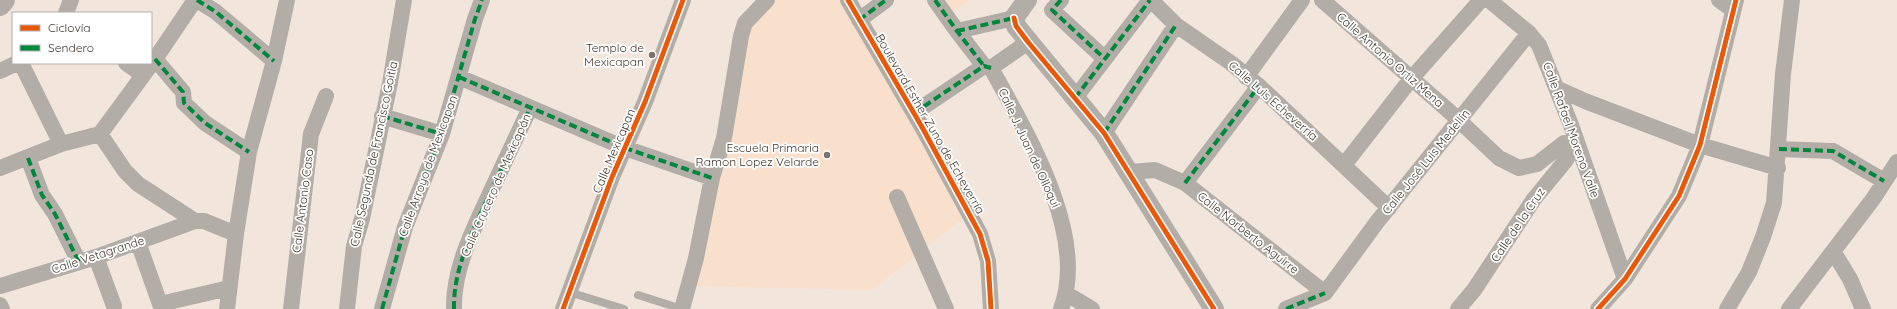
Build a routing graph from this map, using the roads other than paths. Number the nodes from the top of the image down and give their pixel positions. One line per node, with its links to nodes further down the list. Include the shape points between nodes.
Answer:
1 (4, 0): 20 (main road)
2 (71, 0): 23 (street)
3 (196, 0): 31 (street); 32 (street, via 216,12)
4 (287, 0): 32 (street)
5 (404, 0): 50 (street, Calle Segunda de Francisco Goitia)
6 (482, 0): 41 (street, Calle Arroyo de Mexicapan)
7 (683, 0): 58 (street, Calle Mexicapan)
8 (767, 0): 67 (street, via 745,23 724,138)
9 (848, 0): 25 (street, Boulevard Esther Zuno de Echeverría)
10 (886, 0): 25 (street)
11 (935, 0): 27 (street, Calle J. Juan de Olloqui)
12 (1027, 0): 24 (street)
13 (1150, 0): 26 (street, Calle Luis Echeverría); 30 (street)
14 (1302, 0): 42 (street)
15 (1322, 0): 43 (street, Calle Antonio Ortiz Mena)
16 (1481, 0): 43 (street)
17 (1489, 0): 28 (street, Calle Rafael Moreno Valle)
18 (1719, 0): 22 (street)
19 (1792, 0): 59 (street)
20 (0, 5)
21 (1056, 5): 30 (street)
22 (1735, 5): 57 (street)
23 (66, 12)
24 (1014, 18): 27 (street); 29 (street, via 1016,26)
25 (859, 20): 49 (street, Boulevard Esther Zuno de Echeverría)
26 (1176, 25): 42 (street, Calle Luis Echeverría, via 1231,63); 52 (street)
27 (956, 31): 38 (street, Calle J. Juan de Olloqui)
28 (1529, 33): 45 (street, Calle Rafael Moreno Valle, via 1539,45); 51 (street, Calle José Luis Medellín)
29 (1028, 42): 38 (street); 47 (street)
30 (1104, 58): 47 (street)
31 (155, 59): 33 (street); 60 (street, via 183,92 184,104 205,123)
32 (274, 61): 60 (street)
33 (152, 63)
34 (15, 64): 39 (street)
35 (22, 64): 56 (street)
36 (127, 64): 40 (street)
37 (151, 64): 40 (street)
38 (987, 67): 49 (street); 84 (street, Calle J. Juan de Olloqui, via 1020,121 1056,200 1065,232 1068,276)
39 (0, 71)
40 (143, 76): 53 (street)
41 (459, 77): 48 (street); 54 (street, Calle Arroyo de Mexicapan)
42 (1246, 77): 44 (street, Calle Luis Echeverría)
43 (1411, 79): 51 (street, Calle Antonio Ortiz Mena); 63 (street)
44 (1259, 86): 63 (street, Calle Luis Echeverría); 69 (street)
45 (1556, 88): 55 (street, Calle Rafael Moreno Valle); 57 (street)
46 (326, 96): 89 (street, Calle Antonio Caso, via 311,134)
47 (1075, 98): 52 (street)
48 (530, 108): 58 (street); 92 (street, Calle Crucero de Mexicapán, via 481,212 460,266 453,294)
49 (914, 113): 97 (street, Boulevard Esther Zuno de Echeverría, via 980,234 988,261)
50 (382, 116): 54 (street); 90 (street, Calle Segunda de Francisco Goitia, via 362,219 354,246)
51 (1458, 121): 55 (street, Calle Antonio Ortiz Mena, via 1499,158 1520,168 1537,164 1564,143); 71 (street, Calle José Luis Medellín)
52 (1104, 133): 66 (street)
53 (100, 134): 56 (street); 72 (street, via 125,171 138,184)
54 (442, 134): 91 (street, Calle Arroyo de Mexicapan, via 405,227)
55 (1576, 139): 78 (street, Calle Rafael Moreno Valle); 101 (street, Calle de la Cruz, via 1566,160 1534,199 1474,290)
56 (62, 144): 61 (street)
57 (1700, 145): 65 (street); 78 (street, via 1679,196)
58 (625, 148): 67 (street); 81 (street, Calle Mexicapan)
59 (1779, 149): 65 (street); 68 (street, via 1834,151)
60 (249, 152): 73 (street)
61 (28, 158): 64 (street); 77 (street, via 42,195 55,214)
62 (1897, 162): 68 (street)
63 (1344, 165): 71 (street, Calle Luis Echeverría)
64 (0, 168)
65 (1778, 168): 103 (street, via 1774,203 1763,238 1749,272)
66 (1130, 172): 69 (street, Calle Norberto Aguirre, via 1156,170); 99 (street)
67 (712, 178): 95 (street, via 696,258)
68 (1884, 180): 75 (street, via 1873,199)
69 (1185, 183): 82 (street, Calle Norberto Aguirre)
70 (897, 197): 96 (street)
71 (1389, 208): 82 (street, Calle José Luis Medellín)
72 (195, 220): 73 (street); 74 (street, Calle Vetagrande)
73 (236, 234): 80 (street)
74 (138, 242): 76 (street, Calle Vetagrande); 80 (street, via 160,304)
75 (1833, 251): 104 (street); 105 (street, via 1850,279)
76 (96, 257): 77 (street, Calle Vetagrande); 86 (street)
77 (79, 262): 79 (street, Calle Vetagrande)
78 (1625, 279): 102 (street)
79 (0, 286)
80 (229, 288): 88 (street)
81 (569, 292): 93 (street, Calle Mexicapan); 94 (lane)
82 (1325, 293): 100 (street)
83 (638, 295): 95 (lane)
84 (1064, 302): 98 (street, Calle J. Juan de Olloqui)
85 (0, 305): 87 (street)
86 (114, 306)
87 (1, 309)
88 (227, 309)
89 (291, 309)
90 (347, 309)
91 (382, 309)
92 (454, 309)
93 (563, 309)
94 (624, 309)
95 (682, 309)
96 (946, 309)
97 (991, 309)
98 (1092, 309)
99 (1214, 309)
100 (1286, 309)
101 (1458, 309)
102 (1598, 309)
103 (1727, 309)
104 (1789, 309)
105 (1863, 309)

